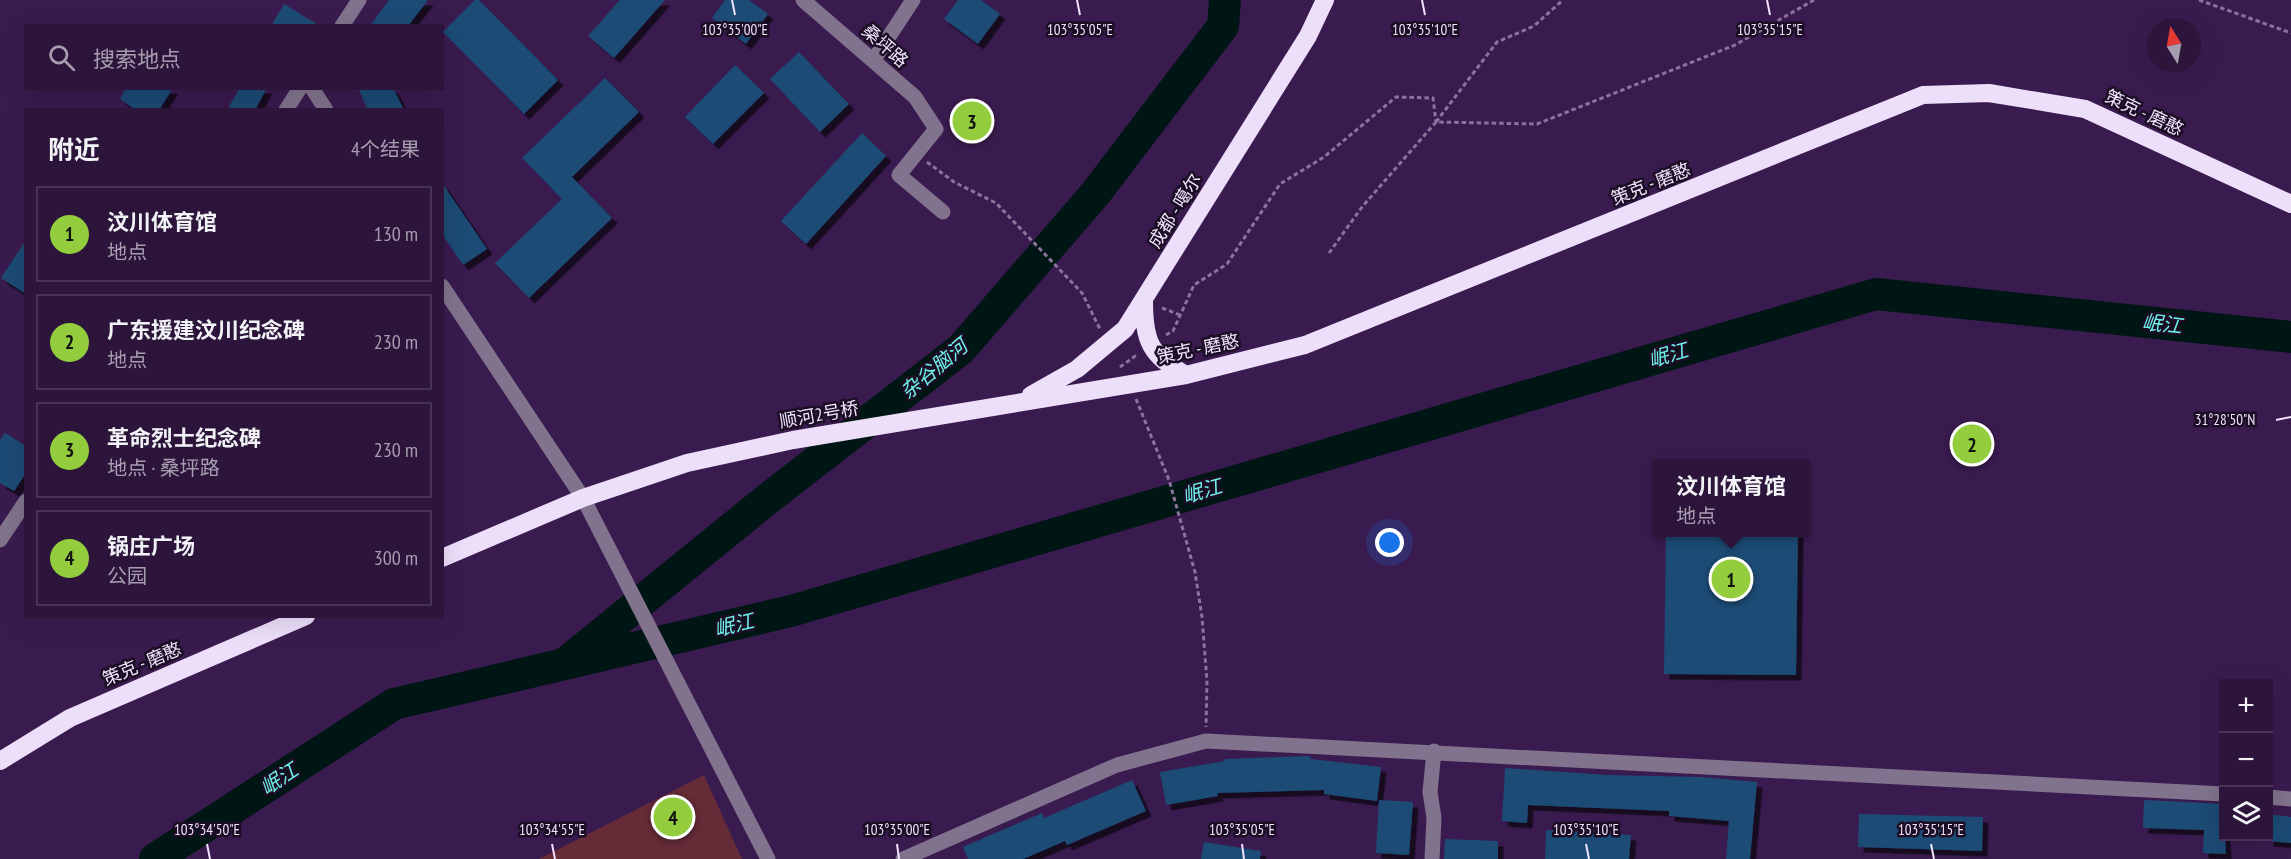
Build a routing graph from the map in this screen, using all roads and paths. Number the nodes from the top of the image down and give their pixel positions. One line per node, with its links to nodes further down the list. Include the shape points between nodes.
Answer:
1 (359, 0): 8 (street)
2 (803, 0): 10 (street, 桑坪路)
3 (913, 0): 10 (street)
4 (1325, 0): 22 (highway, 成都 - 噶尔, via 1308,36)
5 (1563, 0): 15 (path, via 1534,26 1497,42)
6 (1814, 0): 15 (path, via 1735,45 1537,124)
7 (2199, 0): 9 (path)
8 (343, 24)
9 (2291, 33)
10 (873, 61): 16 (street, 桑坪路, via 915,97 936,129)
11 (299, 90): 13 (street)
12 (313, 90): 14 (street)
13 (287, 108)
14 (325, 108)
15 (1436, 122): 20 (path, via 1362,207); 23 (path, via 1433,98 1396,97 1324,157 1280,184 1227,264 1194,285)
16 (916, 154): 17 (path, via 954,182); 19 (street, via 899,176)
17 (996, 203)
18 (2291, 204): 24 (highway, 策克 - 磨憨, via 2085,109 1989,93 1923,95 1305,345)
19 (943, 212)
20 (1329, 253)
21 (444, 289): 26 (street)
22 (1144, 301): 24 (highway, via 1147,336 1155,353); 25 (highway, 成都 - 噶尔, via 1125,329 1077,369)
23 (1173, 331)
24 (1186, 375): 25 (highway, 策克 - 磨憨)
25 (1016, 403): 26 (highway, 顺河2号桥, via 793,440 687,463)
26 (583, 498): 29 (highway); 38 (street)
27 (24, 504): 28 (street)
28 (0, 540)
29 (444, 557)
30 (1202, 617): 32 (path)
31 (301, 618): 34 (highway, 策克 - 磨憨, via 70,718)
32 (1206, 741): 33 (street); 39 (street, via 1117,765)
33 (1434, 752): 35 (street); 40 (street, via 1430,792 1434,818)
34 (0, 761)
35 (2219, 794)
36 (2273, 797): 37 (street)
37 (2291, 799)
38 (768, 859)
39 (903, 859)
40 (1432, 859)

